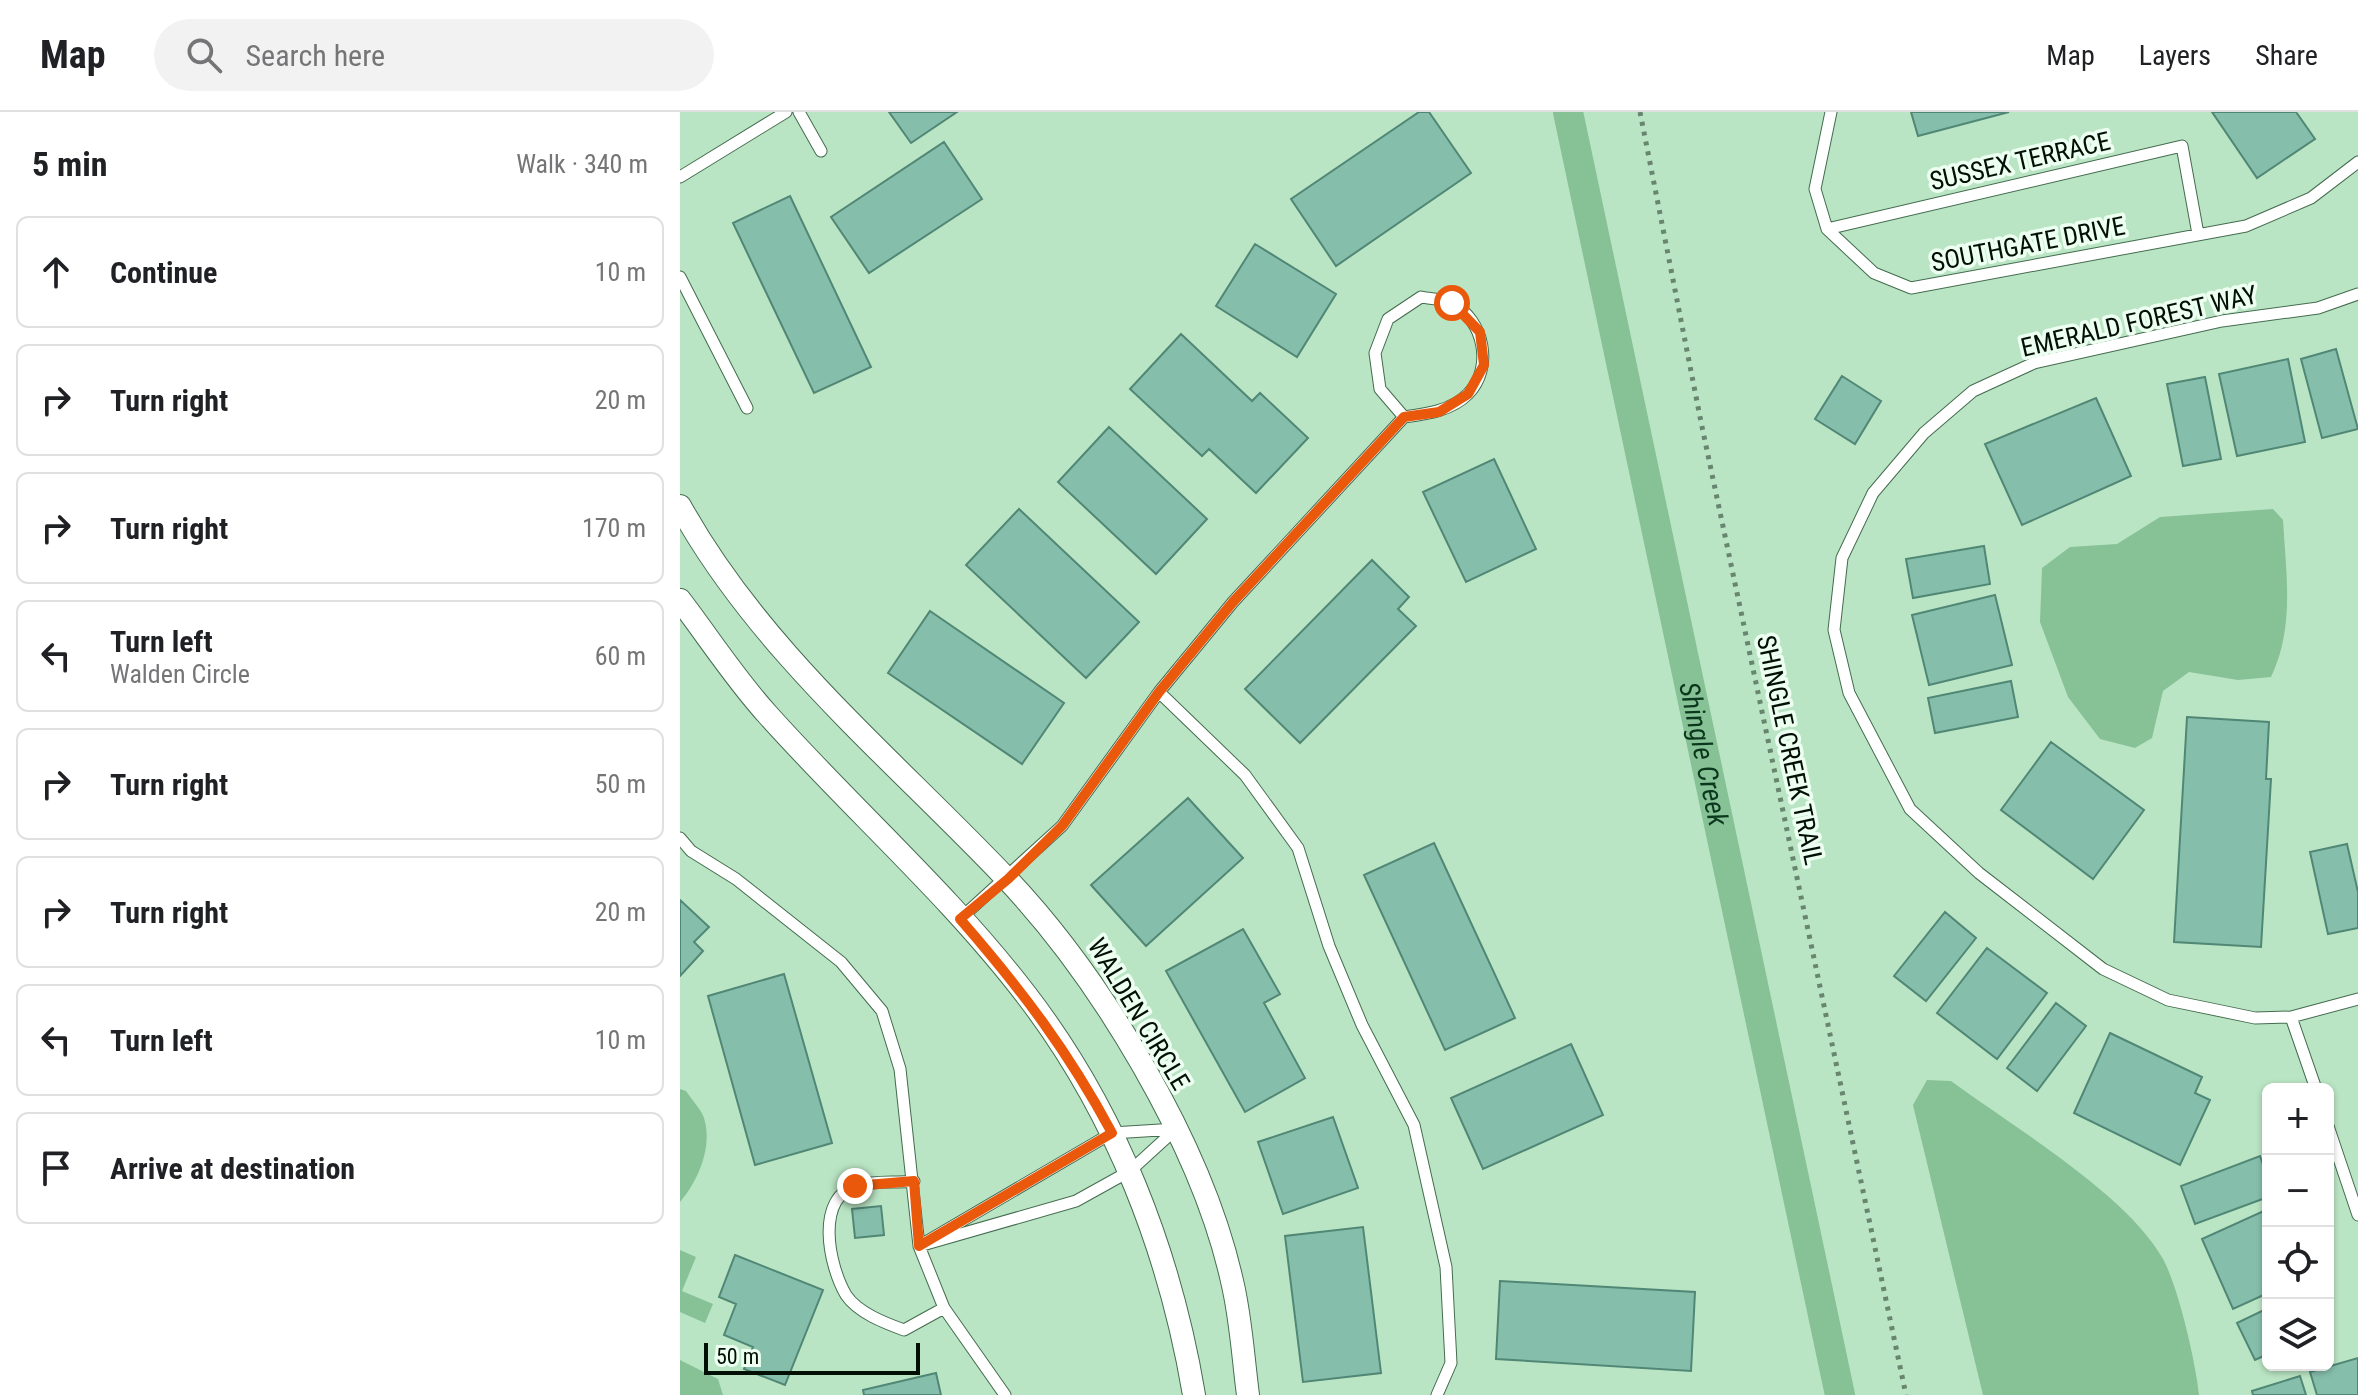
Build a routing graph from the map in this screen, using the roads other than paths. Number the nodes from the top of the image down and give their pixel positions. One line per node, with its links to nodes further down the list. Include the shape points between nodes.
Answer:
1 (786, 112): 6 (lane)
2 (799, 112): 4 (lane)
3 (1831, 112): 7 (lane, via 1815,189)
4 (821, 151)
5 (2358, 162): 8 (lane, SOUTHGATE DRIVE, via 2311,198 2246,226)
6 (680, 177)
7 (1827, 229): 8 (lane, SOUTHGATE DRIVE, via 1874,273 1911,288); 8 (lane, SUSSEX TERRACE, via 2182,146)
8 (2198, 234)
9 (680, 277): 11 (lane)
10 (2358, 294): 20 (lane, EMERALD FOREST WAY, via 2318,308 2222,321 2034,363 1973,391 1924,433 1873,493 1842,558 1834,630 1849,693 1910,809 1979,873 2103,969 2168,1000 2255,1018)
11 (747, 408)
12 (1404, 417): 12 (lane, via 1439,412 1468,394 1484,365 1480,332 1452,303 1421,297 1388,319 1375,353 1380,389); 15 (lane, via 1233,602)
13 (680, 506): 17 (street, WALDEN CIRCLE, via 798,667)
14 (680, 600): 18 (street, via 766,713)
15 (1159, 692): 17 (lane, via 1062,826); 33 (lane, via 1245,775 1298,848 1329,946 1362,1025 1414,1125 1446,1267 1451,1363)
16 (680, 838): 26 (lane, via 841,962 882,1011 900,1069)
17 (1008, 879): 18 (lane); 22 (street, WALDEN CIRCLE, via 1074,956)
18 (960, 919): 23 (street, via 1027,996)
19 (2358, 999): 20 (lane, EMERALD FOREST WAY)
20 (2291, 1017): 21 (lane)
21 (2314, 1083)
22 (1176, 1129): 23 (lane); 25 (lane); 32 (street, WALDEN CIRCLE, via 1203,1190 1232,1281)
23 (1112, 1133): 25 (street); 28 (lane)
24 (2334, 1144): 27 (lane)
25 (1130, 1171): 28 (lane, via 1076,1201); 31 (street, via 1168,1275)
26 (914, 1181): 28 (lane); 29 (lane, via 855,1186 833,1205 827,1238 847,1296 878,1321 904,1330)
27 (2358, 1215)
28 (919, 1246): 29 (lane)
29 (944, 1308): 30 (lane)
30 (1005, 1395)
31 (1194, 1395)
32 (1248, 1395)
33 (1437, 1395)

